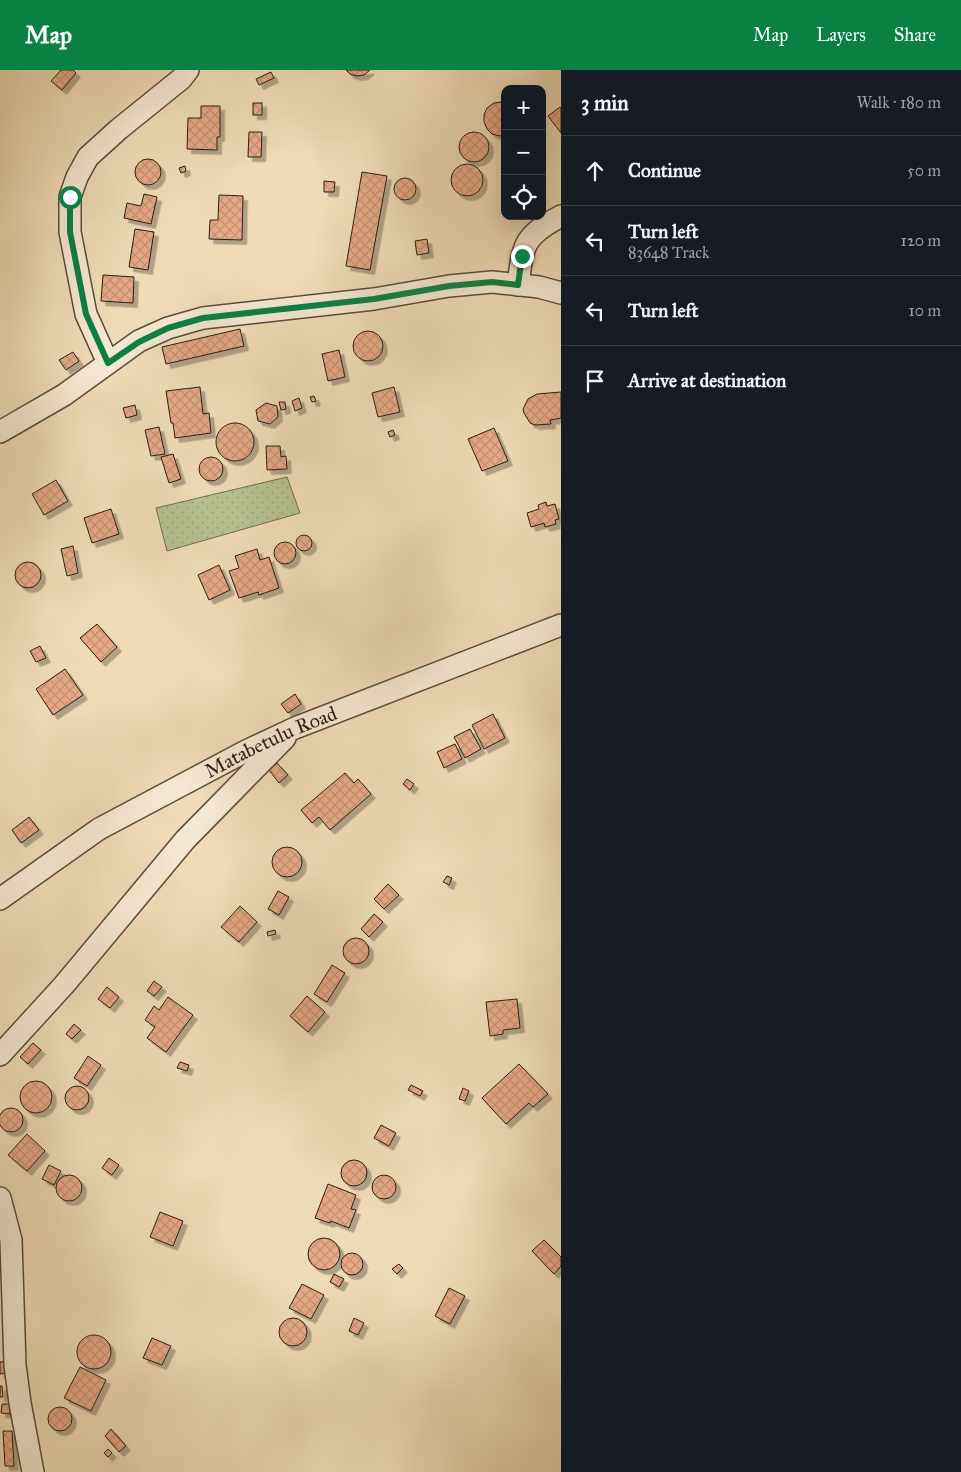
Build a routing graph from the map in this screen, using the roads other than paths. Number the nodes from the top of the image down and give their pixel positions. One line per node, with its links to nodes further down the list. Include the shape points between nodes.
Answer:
1 (188, 70): 5 (street, via 88,157 70,197 70,232 86,314)
2 (561, 216): 3 (street, via 527,241)
3 (518, 285): 4 (street); 5 (street, via 492,282 449,286 374,299 203,318 168,328 139,342)
4 (561, 293)
5 (108, 363): 6 (street, via 64,395)
6 (0, 432)
7 (561, 625): 8 (street, Matabetulu Road)
8 (295, 728): 9 (street, Matabetulu Road, via 99,829); 10 (street, via 185,840 64,985)
9 (0, 899)
10 (0, 1055)
11 (0, 1198): 12 (street, via 11,1240 16,1365)
12 (33, 1472)

